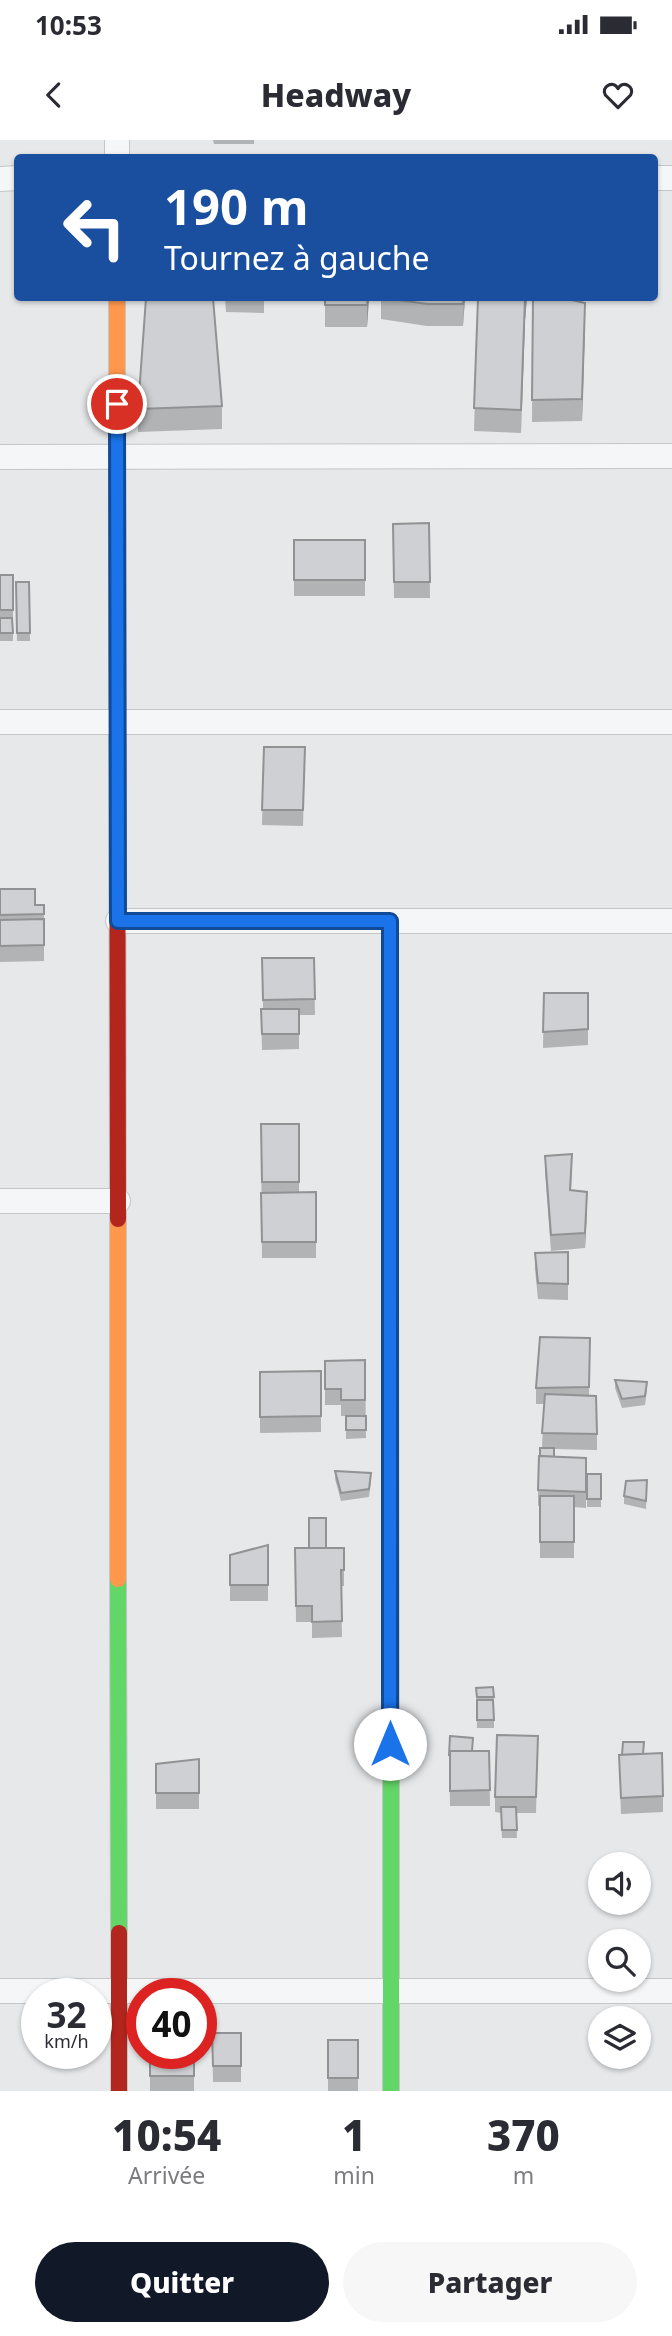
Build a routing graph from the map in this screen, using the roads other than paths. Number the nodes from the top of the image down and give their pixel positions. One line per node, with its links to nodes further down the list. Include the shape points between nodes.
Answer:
1 (117, 301): 4 (street)
2 (672, 456): 4 (street)
3 (0, 457): 4 (street)
4 (117, 457): 6 (street)
5 (0, 722): 6 (street)
6 (117, 722): 7 (street); 8 (street)
7 (672, 722)
8 (118, 921): 9 (street); 12 (street)
9 (390, 921): 10 (street); 13 (street)
10 (672, 921)
11 (0, 1201): 12 (street)
12 (118, 1201): 16 (street)
13 (390, 1990): 14 (street); 16 (street); 18 (street)
14 (672, 1990)
15 (0, 1991): 16 (street)
16 (118, 1991): 17 (street)
17 (119, 2091)
18 (391, 2091)

